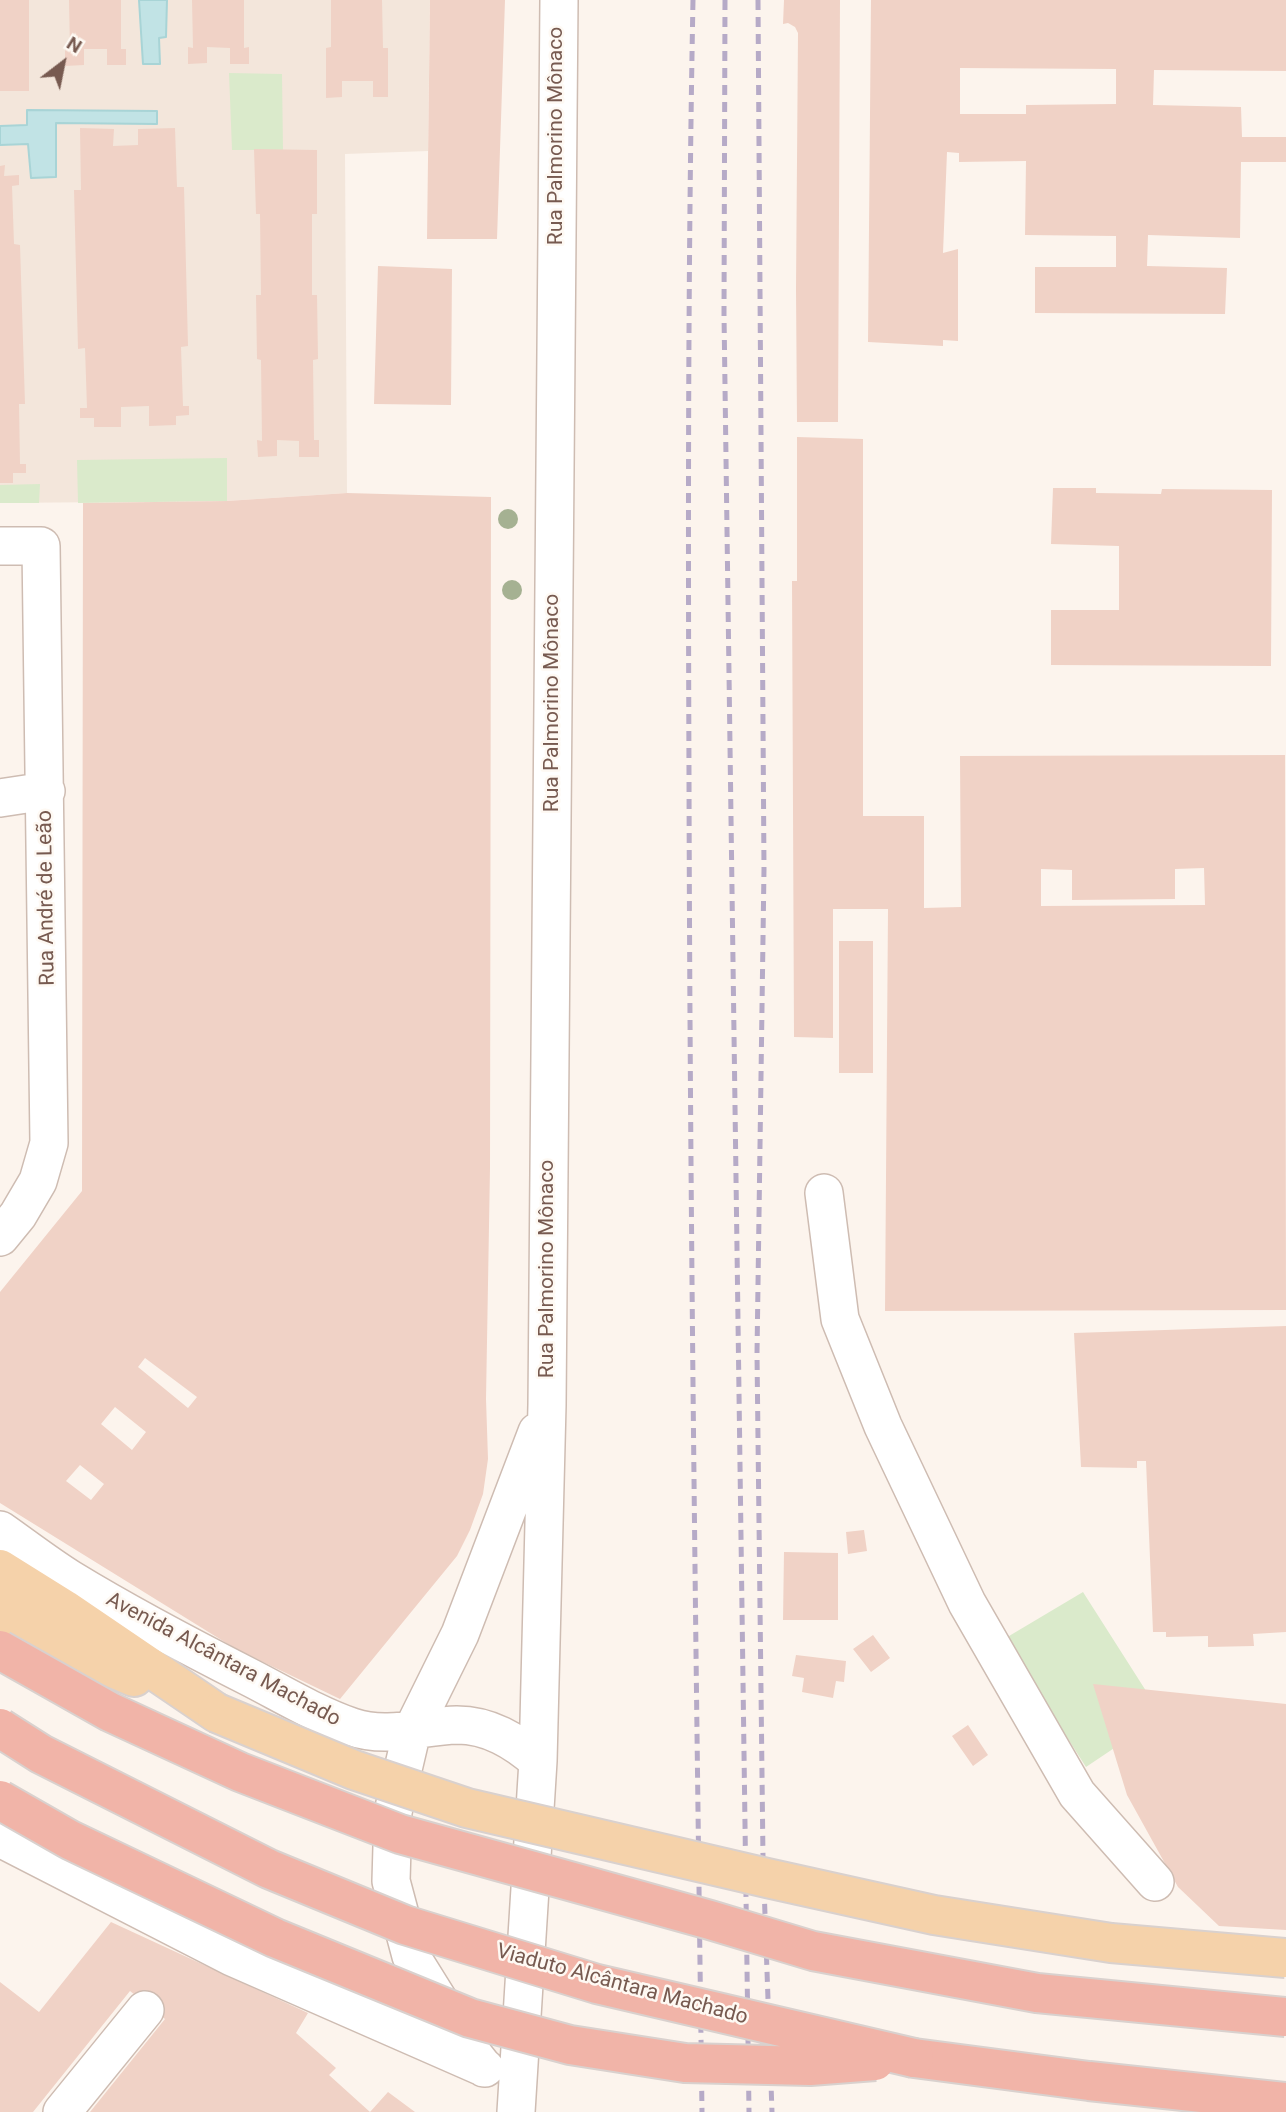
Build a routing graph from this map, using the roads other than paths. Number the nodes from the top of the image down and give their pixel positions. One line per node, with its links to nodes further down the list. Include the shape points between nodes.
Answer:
1 (558, 0): 7 (street, Rua Palmorino Mônaco)
2 (0, 546): 3 (street, Rua André de Leão, via 41,546)
3 (46, 791): 4 (street); 6 (street, Rua André de Leão, via 49,1143 38,1181)
4 (0, 798)
5 (824, 1193): 18 (street, via 839,1319 883,1426 967,1603 1077,1794)
6 (0, 1237)
7 (547, 1405): 14 (street, Rua Palmorino Mônaco, via 460,1634); 15 (street, Rua Palmorino Mônaco)
8 (0, 1530): 14 (street, Avenida Alcântara Machado, via 68,1578 323,1715 354,1728)
9 (0, 1569): 12 (main road)
10 (0, 1610): 12 (main road, via 89,1658)
11 (0, 1650): 21 (highway, bridge, via 134,1723 240,1772 400,1834 814,1951 1037,1993)
12 (217, 1713): 19 (main road, bridge, via 354,1770 467,1808 767,1878 934,1915 1097,1941)
13 (0, 1728): 22 (highway, Viaduto Alcântara Machado, bridge, via 41,1754 269,1869 405,1925 597,1984)
14 (412, 1731): 15 (street, Avenida Alcântara Machado, via 458,1725 488,1730 516,1743); 23 (street, Rua Palmorino Mônaco, via 393,1812 391,1881 411,1956 469,2049)
15 (538, 1761): 23 (street, Rua Palmorino Mônaco)
16 (0, 1800): 22 (highway, bridge, via 70,1840 275,1938 470,2018 570,2045 685,2063 810,2066)
17 (0, 1838): 23 (street, via 232,1957)
18 (1155, 1882)
19 (1286, 1958)
20 (145, 2010): 25 (street)
21 (1286, 2017)
22 (914, 2058): 24 (highway, Viaduto Alcântara Machado)
23 (505, 2086)
24 (1286, 2102)
25 (62, 2112)

